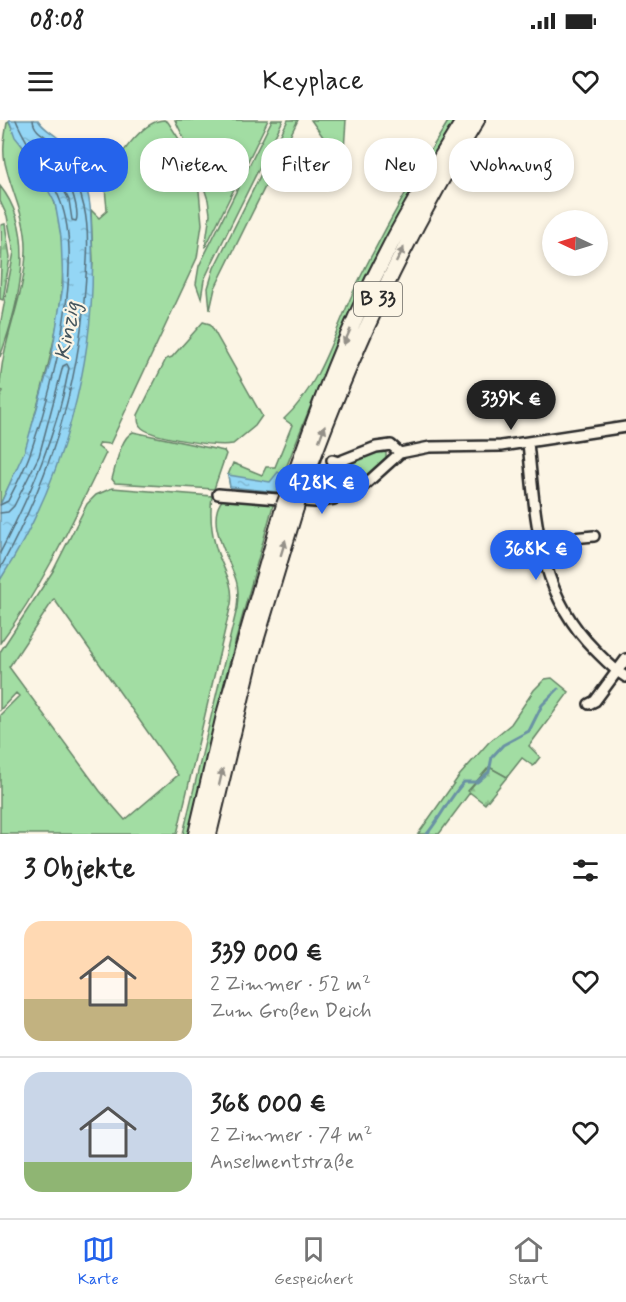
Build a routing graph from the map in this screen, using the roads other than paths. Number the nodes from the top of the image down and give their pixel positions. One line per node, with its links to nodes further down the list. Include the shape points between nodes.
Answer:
1 (464, 120): 7 (highway, B 33, one-way to 7, via 411,207 367,292 327,382)
2 (477, 120): 7 (highway, B 33, one-way to 2, via 380,296 418,220)
3 (626, 427): 4 (street)
4 (528, 443): 5 (street, via 482,448 430,447); 11 (street)
5 (400, 453): 6 (street, via 392,445 338,462); 8 (street, via 359,490 334,500)
6 (332, 460)
7 (296, 487): 9 (highway, B 33, bridge)
8 (218, 494)
9 (290, 506): 16 (highway, B 33, via 225,711); 17 (highway, B 33, one-way to 9)
10 (594, 536): 11 (street)
11 (540, 541): 13 (street, via 545,568 570,619)
12 (626, 659): 13 (street)
13 (616, 671): 14 (street); 15 (street)
14 (626, 677)
15 (589, 704)
16 (196, 834)
17 (209, 834)

